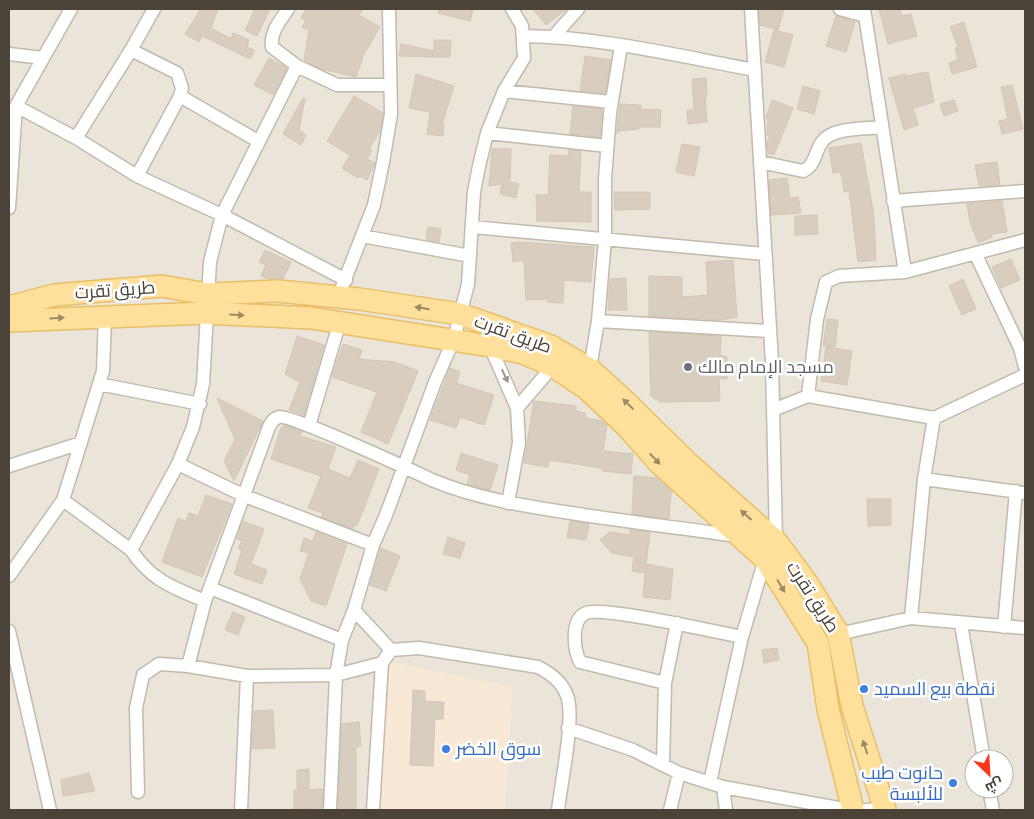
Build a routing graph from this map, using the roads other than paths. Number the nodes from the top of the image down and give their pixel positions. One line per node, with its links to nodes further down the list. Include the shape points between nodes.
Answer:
1 (70, 9): 15 (street)
2 (154, 9): 13 (street)
3 (288, 9): 16 (street, via 275,30 272,47)
4 (389, 9): 18 (street)
5 (512, 9): 10 (street, via 522,26)
6 (578, 9): 11 (street)
7 (751, 9): 17 (street)
8 (840, 9): 9 (street)
9 (865, 13): 23 (street)
10 (523, 36): 11 (street); 19 (street, via 524,58)
11 (554, 36): 12 (street)
12 (621, 46): 17 (street); 21 (street)
13 (132, 50): 20 (street, via 177,73 182,88); 25 (street)
14 (9, 54): 15 (street)
15 (43, 58): 22 (street)
16 (297, 66): 18 (street, via 337,85); 26 (street)
17 (755, 70): 28 (street)
18 (389, 85): 35 (street, via 391,114 383,162 374,204)
19 (504, 91): 21 (street); 24 (street)
20 (180, 96): 26 (street); 29 (street)
21 (612, 102): 27 (street)
22 (16, 106): 25 (street); 32 (street)
23 (882, 127): 28 (street, via 830,135 822,142 813,163 802,171); 31 (street)
24 (487, 133): 27 (street); 34 (street, via 474,192)
25 (76, 138): 29 (street)
26 (258, 141): 33 (street)
27 (607, 146): 36 (street)
28 (760, 162): 38 (street)
29 (137, 176): 33 (street)
30 (1025, 191): 31 (street)
31 (893, 201): 41 (street)
32 (9, 208)
33 (222, 215): 42 (street); 43 (street, via 210,262)
34 (473, 226): 36 (street); 40 (street)
35 (362, 236): 40 (street); 42 (street)
36 (605, 239): 38 (street); 49 (street)
37 (1025, 240): 39 (street)
38 (765, 254): 50 (street)
39 (976, 255): 41 (street); 54 (street, via 1020,348)
40 (470, 256): 45 (street, via 468,284)
41 (905, 272): 58 (street, via 839,276 826,282 817,319)
42 (341, 288): 43 (main road, طريق تقرت, via 278,290); 45 (main road, طريق تقرت, one-way to 42)
43 (206, 304): 44 (main road, طريق تقرت, via 162,286 54,295); 46 (main road, طريق تقرت); 48 (main road, طريق تقرت, one-way to 48); 59 (street)
44 (9, 307)
45 (460, 314): 51 (street); 56 (main road, طريق تقرت, via 551,346)
46 (105, 316): 47 (main road, طريق تقرت, one-way to 46); 57 (street, via 103,372)
47 (9, 321)
48 (340, 321): 51 (main road, طريق تقرت); 63 (street)
49 (598, 321): 50 (street); 56 (street)
50 (770, 331): 61 (street)
51 (454, 339): 52 (main road, طريق تقرت); 66 (street)
52 (490, 346): 53 (main road, طريق تقرت, via 523,353); 60 (street, one-way to 60)
53 (552, 366): 56 (main road, طريق تقرت); 60 (street)
54 (1025, 366)
55 (1025, 375): 62 (street)
56 (588, 379): 73 (main road, طريق تقرت, one-way to 73, via 660,464); 76 (main road, طريق تقرت, one-way to 56, via 687,462)
57 (99, 384): 59 (street); 64 (street)
58 (808, 396): 61 (street); 62 (street)
59 (200, 404): 65 (street)
60 (517, 408): 72 (street, via 519,443)
61 (773, 410): 76 (street)
62 (934, 418): 68 (street)
63 (309, 426): 66 (street); 70 (street, via 283,416 271,422)
64 (80, 444): 67 (street); 71 (street)
65 (178, 464): 70 (street); 75 (street)
66 (404, 465): 72 (street, via 449,486); 74 (street)
67 (9, 466)
68 (924, 479): 69 (street); 81 (street)
69 (1021, 492): 84 (street)
70 (245, 496): 74 (street); 78 (street)
71 (63, 500): 75 (street); 77 (street)
72 (508, 503): 73 (street)
73 (739, 536): 76 (main road, طريق تقرت)
74 (373, 545): 80 (street)
75 (131, 550): 79 (street, via 143,568 163,584)
76 (770, 550): 87 (main road, طريق تقرت, via 807,583); 88 (street); 90 (main road, طريق تقرت, one-way to 90)
77 (9, 576)
78 (210, 588): 79 (street); 89 (street)
79 (205, 601): 93 (street)
80 (354, 610): 89 (street); 91 (street)
81 (911, 618): 83 (street); 87 (street)
82 (677, 623): 88 (street); 96 (street); 96 (street, via 591,612 578,620 574,642 580,662)
83 (961, 624): 84 (street); 98 (street)
84 (1004, 627): 85 (street)
85 (1025, 628)
86 (9, 631): 104 (street)
87 (838, 633): 90 (street); 112 (main road, طريق تقرت, one-way to 87, via 852,706)
88 (742, 637): 101 (street)
89 (342, 640): 94 (street)
90 (818, 643): 111 (main road, طريق تقرت, via 828,709)
91 (391, 650): 92 (street); 97 (street, via 419,648 538,667 554,675 561,684 568,700)
92 (382, 663): 94 (street); 107 (street)
93 (188, 666): 95 (street); 103 (street, via 159,664 142,675 136,708)
94 (336, 675): 95 (street); 106 (street)
95 (247, 676): 105 (street)
96 (665, 683): 99 (street)
97 (568, 728): 99 (street); 108 (street)
98 (982, 749)
99 (663, 764): 100 (street)
100 (680, 773): 101 (street); 109 (street)
101 (710, 782): 102 (street)
102 (723, 787): 110 (street); 111 (street)
103 (138, 792)
104 (50, 810)
105 (241, 810)
106 (330, 810)
107 (373, 810)
108 (558, 810)
109 (670, 810)
110 (726, 810)
111 (852, 810)
112 (879, 810)

